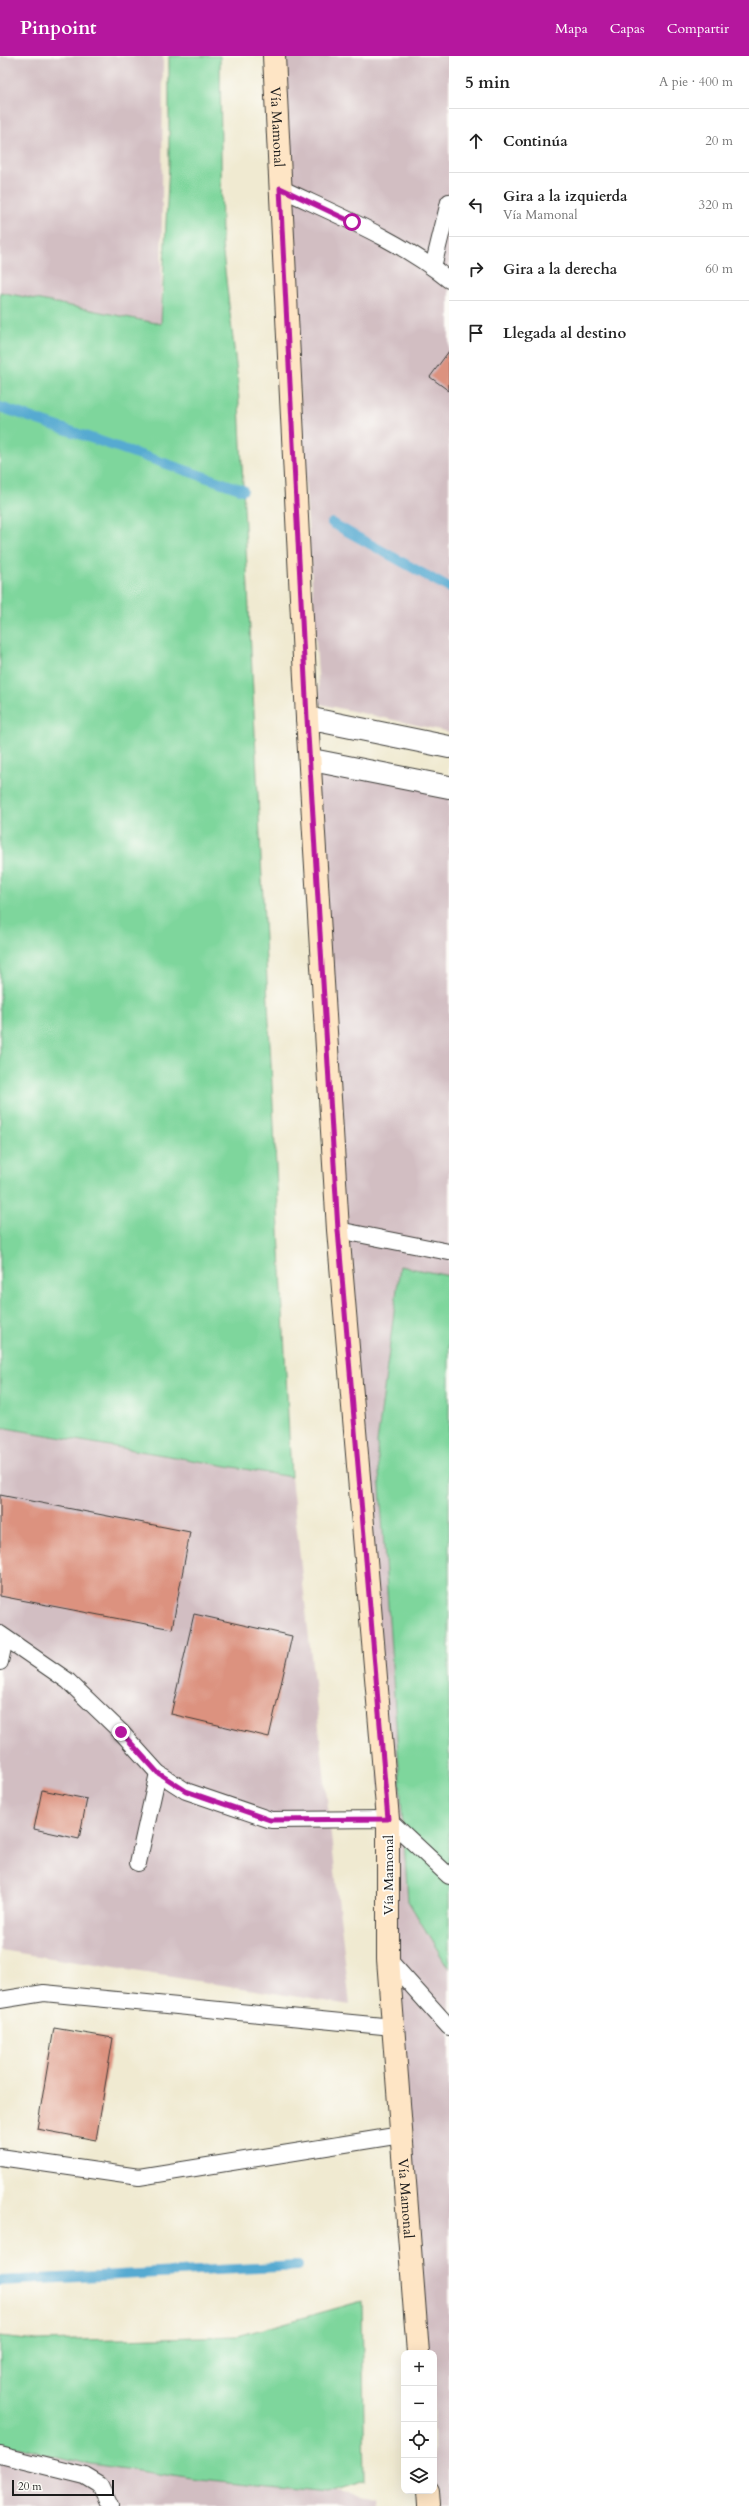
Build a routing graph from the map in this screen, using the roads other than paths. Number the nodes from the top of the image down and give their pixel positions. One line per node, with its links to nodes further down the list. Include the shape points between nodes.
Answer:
1 (274, 56): 2 (street, Vía Mamonal)
2 (280, 188): 4 (lane, via 352,222); 6 (street, Vía Mamonal)
3 (449, 202): 4 (lane)
4 (433, 267): 5 (lane)
5 (449, 280)
6 (307, 718): 7 (street); 8 (street, Vía Mamonal)
7 (449, 747)
8 (312, 760): 9 (street); 10 (street, Vía Mamonal)
9 (449, 787)
10 (338, 1230): 11 (lane); 15 (street, Vía Mamonal)
11 (449, 1252)
12 (2, 1636): 13 (lane); 14 (lane, via 68,1681 121,1732)
13 (0, 1662)
14 (158, 1773): 15 (lane, via 186,1791 270,1820); 16 (lane)
15 (388, 1819): 17 (lane); 18 (street, Vía Mamonal)
16 (138, 1863)
17 (449, 1876)
18 (388, 1959): 20 (street, Vía Mamonal); 21 (lane)
19 (0, 2000): 20 (lane, via 44,1994)
20 (393, 2027): 22 (street, Vía Mamonal)
21 (449, 2027)
22 (401, 2135): 23 (lane, via 139,2177); 24 (street, Vía Mamonal)
23 (0, 2157)
24 (418, 2350)
25 (0, 2455): 27 (lane, via 85,2476 100,2485)
26 (428, 2494): 28 (street)
27 (110, 2506)
28 (429, 2506)

